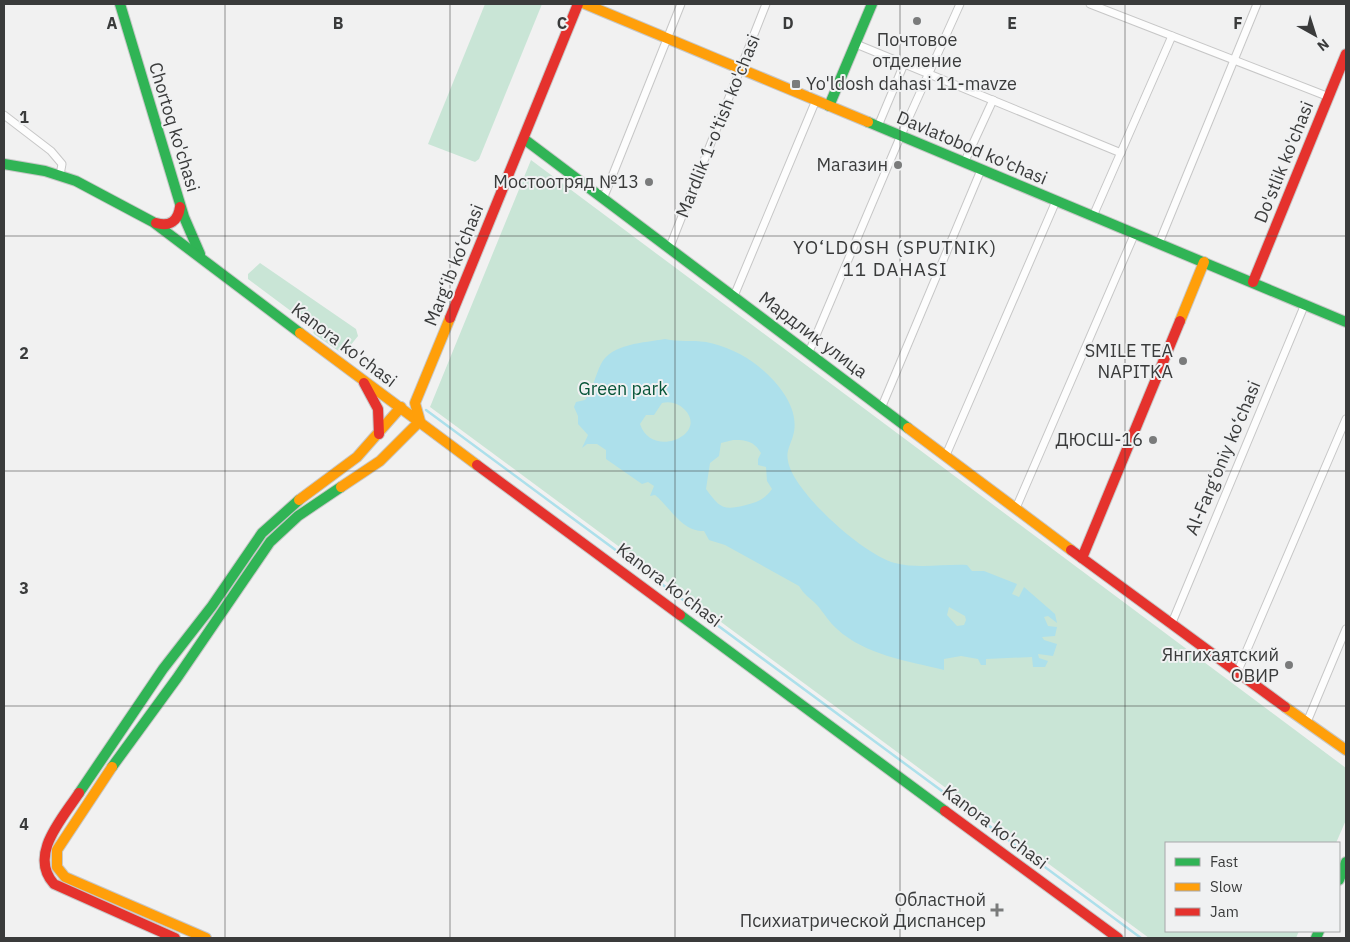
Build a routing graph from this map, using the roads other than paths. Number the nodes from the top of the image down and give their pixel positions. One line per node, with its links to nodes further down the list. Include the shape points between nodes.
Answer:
1 (120, 4): 32 (street, Chortoq ko'chasi)
2 (578, 4): 25 (street, Marg‘ib ko‘chasi)
3 (585, 4): 11 (street, Davlatobod ko'chasi)
4 (681, 4): 11 (street)
5 (766, 4): 16 (street, Mardlik 1-o'tish ko'chasi)
6 (872, 4): 12 (street)
7 (960, 4): 17 (street)
8 (1090, 4): 10 (street)
9 (1256, 4): 14 (street)
10 (1172, 36): 14 (street); 26 (street)
11 (667, 37): 16 (street, Davlatobod ko'chasi); 31 (street)
12 (856, 44): 15 (street); 21 (street)
13 (1346, 54): 18 (street, Do'stlik ko'chasi)
14 (1234, 61): 18 (street); 37 (street)
15 (904, 64): 17 (street); 23 (street)
16 (740, 68): 19 (street, Davlatobod ko'chasi); 38 (street, Mardlik 1-o'tish ko'chasi)
17 (930, 74): 20 (street); 24 (street)
18 (1329, 97): 41 (street, Do'stlik ko'chasi)
19 (816, 100): 21 (street, Davlatobod ko'chasi); 42 (street)
20 (993, 100): 26 (street); 27 (street)
21 (830, 106): 23 (street, Davlatobod ko'chasi)
22 (4, 115): 30 (street, via 51,151 62,164)
23 (878, 126): 24 (street, Davlatobod ko'chasi)
24 (901, 136): 27 (street, Davlatobod ko'chasi); 45 (street)
25 (524, 139): 31 (street, Мардлик улица); 47 (street, Marg‘ib ko‘chasi)
26 (1121, 153): 34 (street)
27 (964, 163): 29 (street, Davlatobod ko'chasi)
28 (4, 164): 30 (street, Kanora ko'chasi)
29 (981, 170): 33 (street, Davlatobod ko'chasi); 48 (street)
30 (60, 175): 35 (street, Kanora ko'chasi, via 91,187)
31 (603, 200): 38 (street, Мардлик улица)
32 (179, 201): 35 (street, via 179,213 174,222 164,226); 39 (street, Chortoq ko'chasi, via 192,240)
33 (1056, 201): 34 (street, Davlatobod ko'chasi); 53 (street)
34 (1094, 216): 36 (street, Davlatobod ko'chasi)
35 (153, 222): 39 (street, Kanora ko'chasi)
36 (1135, 233): 37 (street, Davlatobod ko'chasi); 54 (street)
37 (1159, 243): 40 (street, Davlatobod ko'chasi)
38 (669, 248): 42 (street, Мардлик улица)
39 (202, 258): 46 (street, Kanora ko'chasi)
40 (1204, 262): 41 (street, Davlatobod ko'chasi); 55 (street)
41 (1253, 282): 43 (street, Davlatobod ko'chasi)
42 (734, 296): 45 (street, Мардлик улица)
43 (1304, 304): 44 (street, Davlatobod ko'chasi); 56 (street, Al-Farg‘oniy ko‘chasi)
44 (1346, 322)
45 (809, 352): 48 (street, Мардлик улица)
46 (362, 380): 49 (street, Kanora ko'chasi); 52 (street, via 378,409)
47 (415, 403): 49 (street); 51 (street)
48 (882, 406): 53 (street, Мардлик улица)
49 (401, 407): 51 (street, Kanora ko'chasi); 52 (street)
50 (1346, 419): 59 (street)
51 (420, 421): 60 (street, via 380,461 298,516 270,542); 71 (street, Kanora ko'chasi)
52 (379, 434): 58 (street, via 346,466 304,496 262,533)
53 (946, 455): 54 (street, Мардлик улица)
54 (1016, 508): 55 (street, Мардлик улица)
55 (1082, 558): 56 (street, Мардлик улица)
56 (1171, 625): 59 (street, Мардлик улица)
57 (1346, 629): 61 (street)
58 (163, 669): 60 (street); 63 (street)
59 (1237, 673): 61 (street, Мардлик улица)
60 (177, 678): 64 (street)
61 (1307, 722): 62 (street, Мардлик улица)
62 (1346, 750)
63 (108, 751): 64 (street); 67 (street, via 58,824 45,849 42,860)
64 (118, 758): 66 (street, via 58,848)
65 (1346, 862): 68 (street)
66 (58, 869): 67 (street); 70 (street, via 67,878)
67 (46, 875): 69 (street, via 62,888)
68 (1340, 877)
69 (175, 938)
70 (206, 938)
71 (1118, 938)

